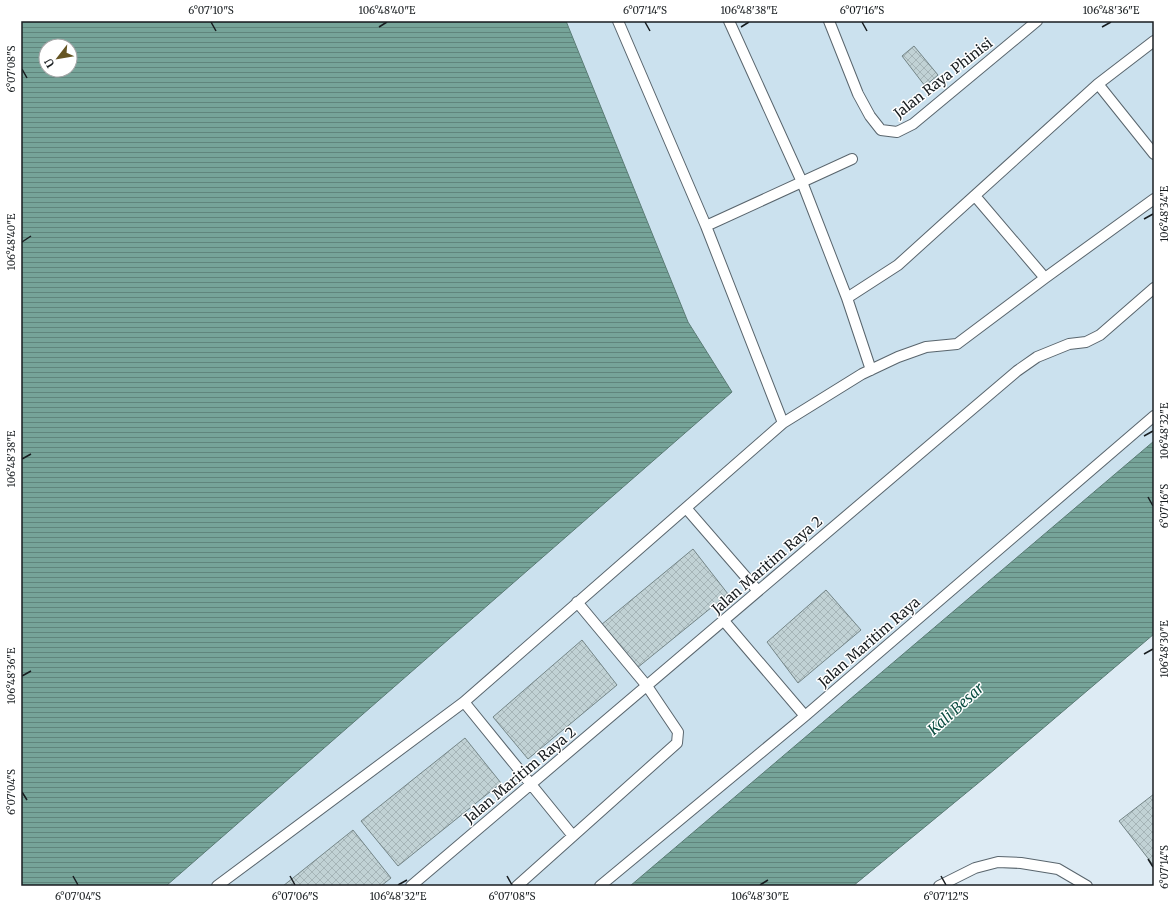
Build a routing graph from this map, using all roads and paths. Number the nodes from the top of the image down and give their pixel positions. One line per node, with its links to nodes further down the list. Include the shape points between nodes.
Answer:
1 (618, 21): 12 (lane)
2 (729, 21): 9 (lane)
3 (829, 21): 4 (lane, Jalan Raya Phinisi, via 858,94 870,116 881,130 897,132 913,124)
4 (1032, 23)
5 (1154, 41): 6 (lane)
6 (1098, 84): 7 (lane); 10 (lane)
7 (1154, 154)
8 (852, 159): 9 (lane)
9 (802, 182): 12 (lane); 15 (lane)
10 (976, 196): 13 (lane); 15 (lane, via 898,265)
11 (1154, 199): 13 (lane)
12 (706, 226): 18 (lane)
13 (1045, 278): 16 (lane, via 957,344 926,346)
14 (1154, 288): 20 (lane, Jalan Maritim Raya 2, via 1100,335 1086,342 1069,344 1037,356 1017,371)
15 (847, 298): 16 (lane)
16 (871, 370): 18 (lane)
17 (1154, 416): 25 (lane, Jalan Maritim Raya)
18 (783, 423): 19 (lane)
19 (686, 508): 20 (lane); 21 (lane)
20 (758, 591): 22 (lane, Jalan Maritim Raya 2)
21 (577, 602): 23 (lane); 24 (lane)
22 (724, 621): 23 (lane, Jalan Maritim Raya 2); 25 (lane)
23 (647, 686): 26 (lane, Jalan Maritim Raya 2); 27 (lane, via 678,732 677,743)
24 (464, 702): 26 (lane); 28 (lane)
25 (805, 716): 31 (lane, Jalan Maritim Raya)
26 (532, 784): 27 (lane); 29 (lane, Jalan Maritim Raya 2)
27 (573, 836): 30 (lane)
28 (217, 886)
29 (411, 886)
30 (518, 886)
31 (600, 886)
32 (939, 886): 33 (lane, via 975,868 998,862 1058,869)
33 (1087, 886)

